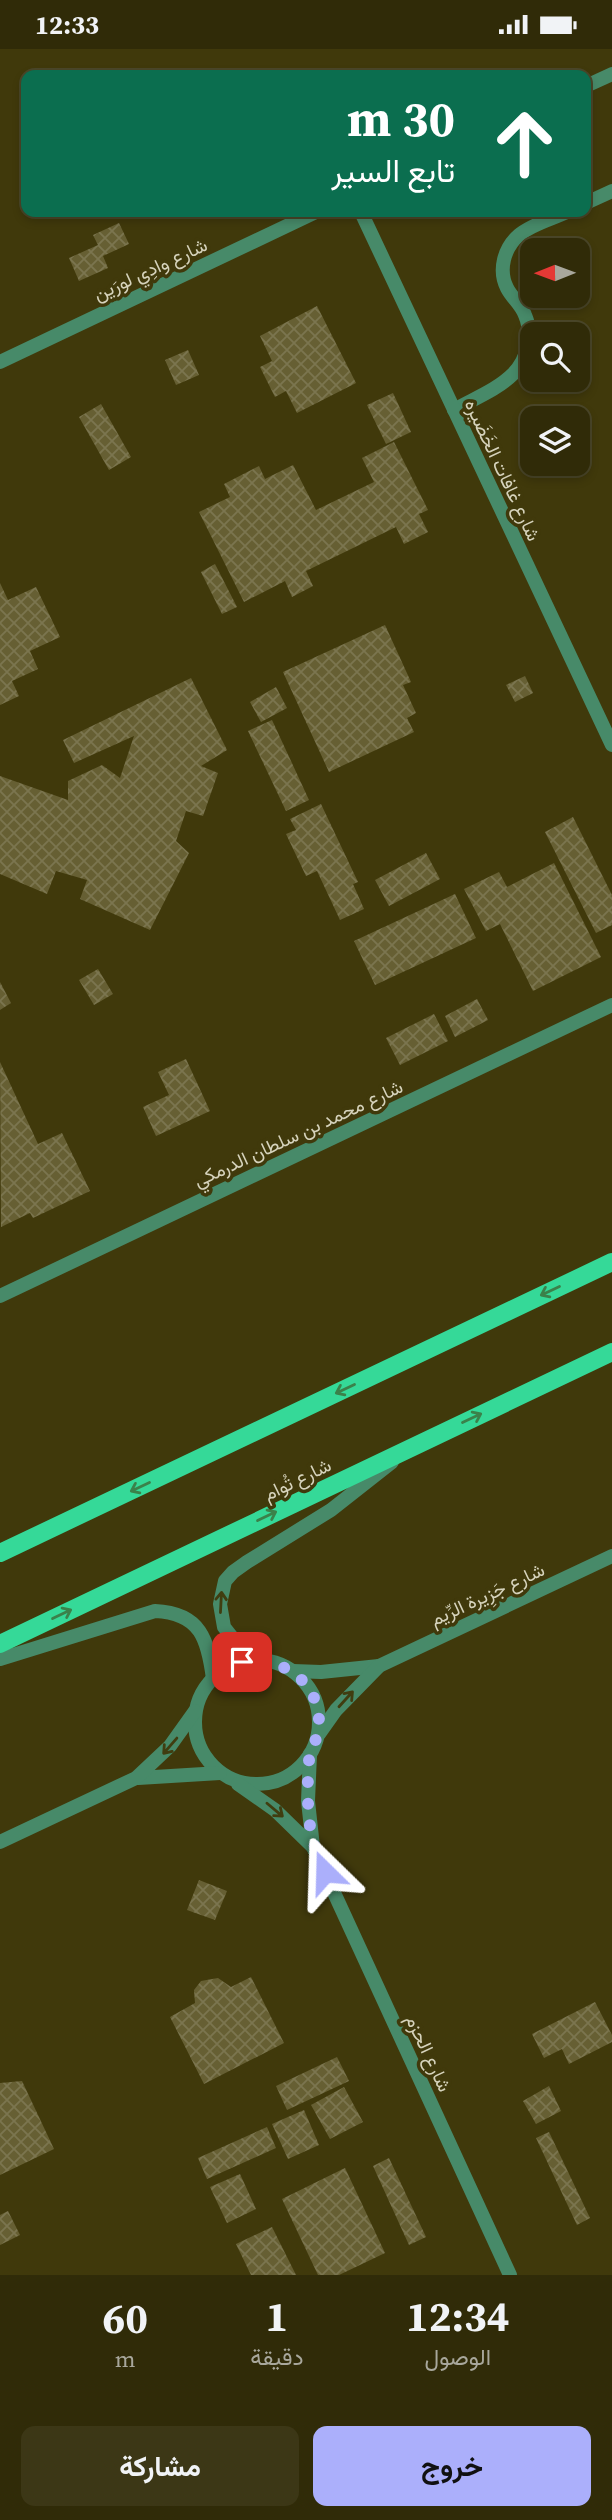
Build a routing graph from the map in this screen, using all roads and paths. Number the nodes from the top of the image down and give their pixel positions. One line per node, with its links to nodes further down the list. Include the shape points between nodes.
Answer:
1 (612, 74): 2 (street)
2 (591, 84)
3 (612, 191): 4 (street)
4 (591, 201)
5 (305, 217): 8 (street, شارع وادِي لورَين)
6 (363, 217): 9 (street, شارع غافات الخَضَيره)
7 (555, 217): 9 (street, via 527,229 511,244 503,265 506,287 520,304 528,328 521,365 501,384)
8 (0, 362)
9 (454, 410): 10 (street, شارع غافات الخَضَيره)
10 (612, 745)
11 (612, 1005): 13 (street, شارع محمد بن سلطان الدرمكي)
12 (612, 1262): 16 (main road, one-way to 16)
13 (0, 1296)
14 (612, 1352): 15 (main road, شارع تُوام, one-way to 14)
15 (404, 1451): 18 (main road, شارع تُوام, one-way to 15); 20 (street, one-way to 15, via 224,1627 220,1604 225,1581 233,1571 356,1492)
16 (0, 1553)
17 (612, 1556): 21 (street, شارع جَزِيرة الرِّيم)
18 (0, 1644)
19 (0, 1659): 23 (street, via 155,1611 171,1612 186,1618 205,1639)
20 (250, 1660): 22 (street); 23 (street, via 226,1668)
21 (379, 1666): 22 (street, شارع جَزِيرة الرِّيم); 25 (street, شارع جَزِيرة الرِّيم, one-way to 21)
22 (293, 1671): 25 (street, via 315,1699)
23 (213, 1679): 24 (street)
24 (197, 1709): 27 (street, via 199,1744); 28 (street, one-way to 28, via 170,1747)
25 (318, 1735): 26 (street)
26 (310, 1754): 27 (street, via 298,1770 281,1781 261,1785); 30 (street, شارع الحزم, via 308,1801)
27 (226, 1776): 28 (street); 30 (street, شارع الحزم, one-way to 30, via 275,1810)
28 (136, 1778): 29 (street)
29 (0, 1842)
30 (313, 1847): 31 (street, شارع الحزم)
31 (510, 2275)

